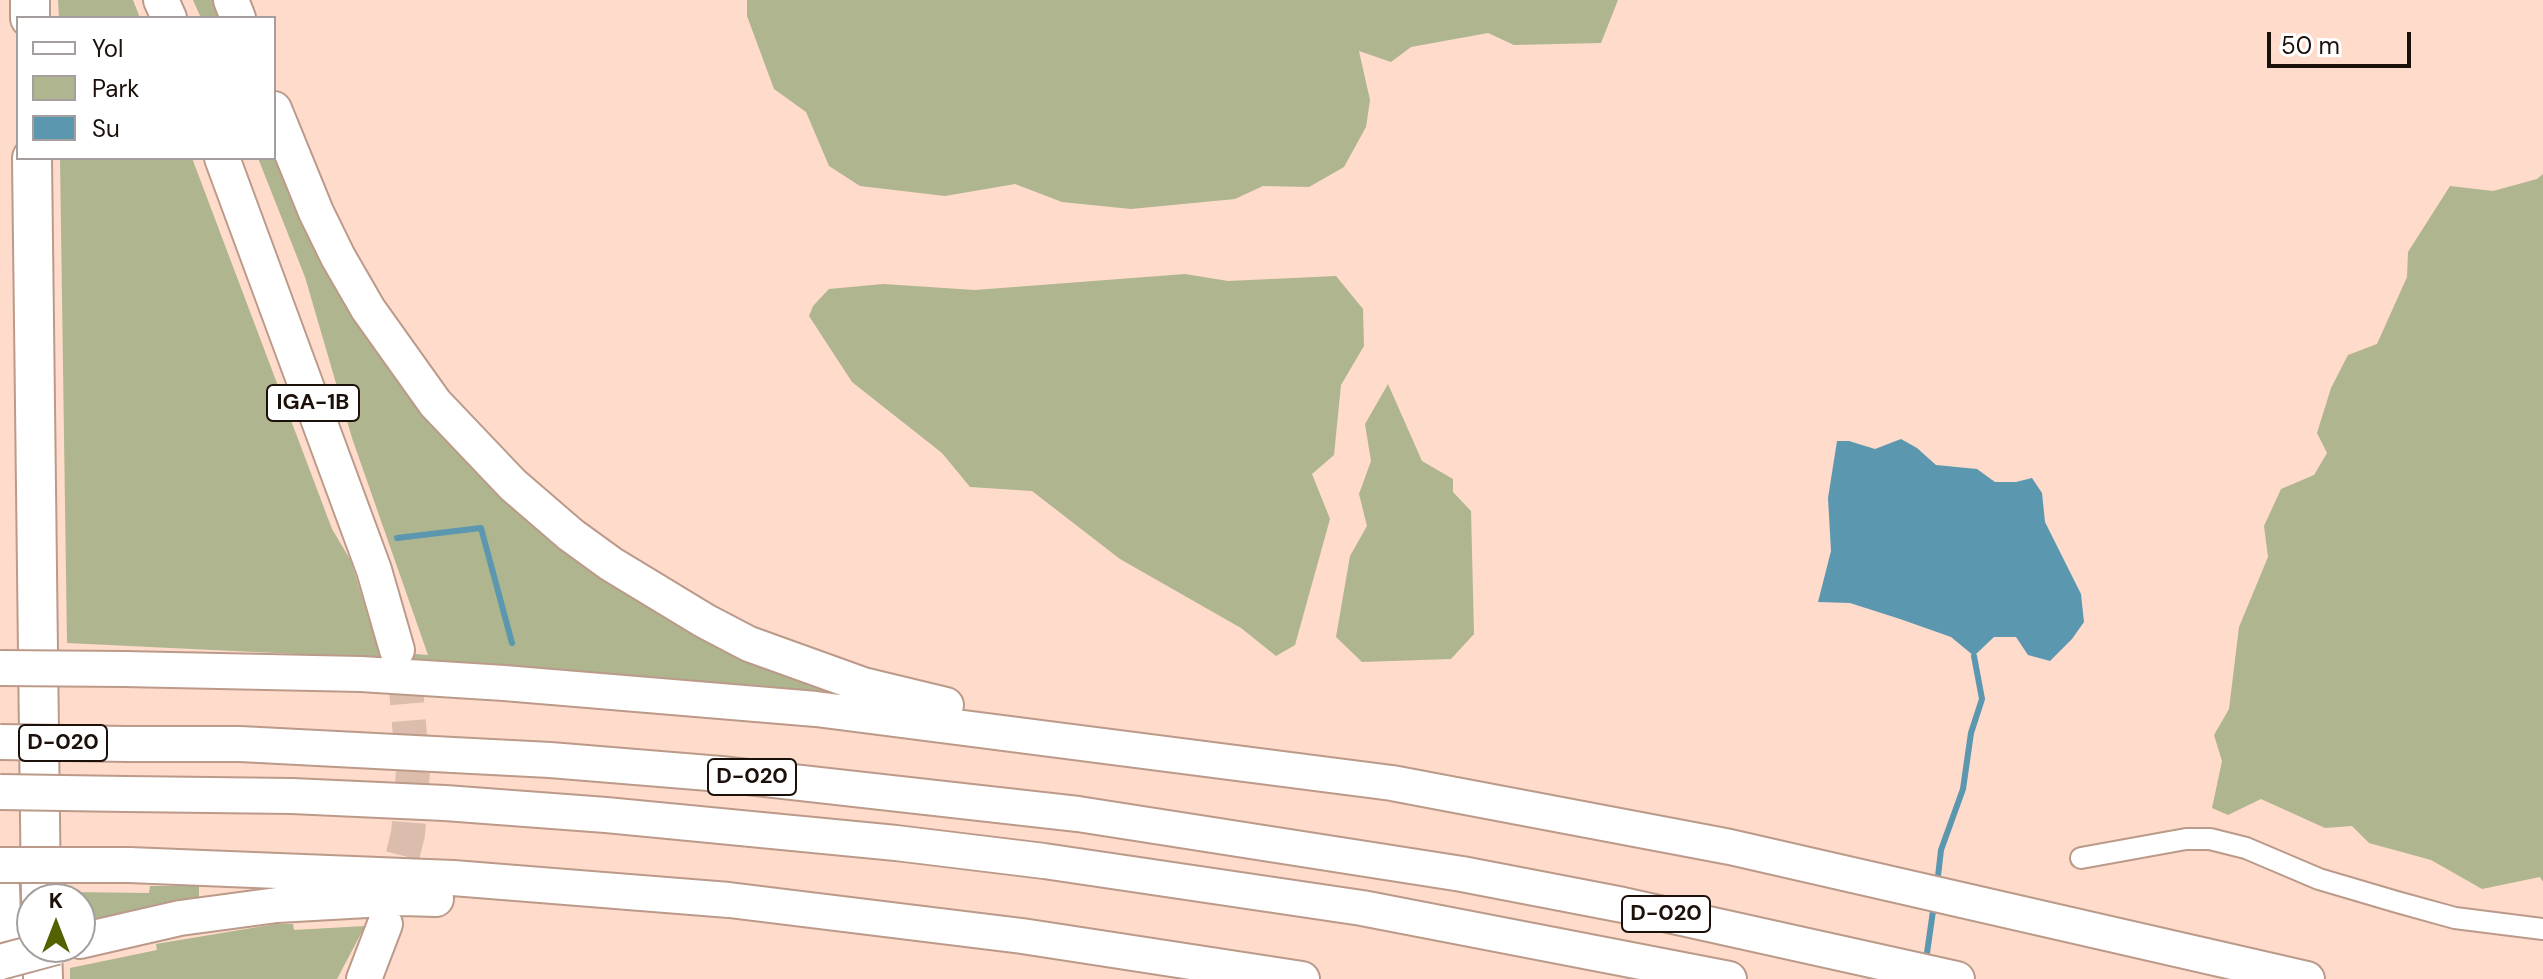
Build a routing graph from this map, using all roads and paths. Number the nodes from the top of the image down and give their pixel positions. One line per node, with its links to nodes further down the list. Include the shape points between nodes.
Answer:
1 (276, 114): 7 (highway, via 338,257 435,403 538,507 656,592 749,644 920,700 1292,760)
2 (32, 160): 11 (highway)
3 (223, 160): 4 (highway, IGA-1B, via 374,570)
4 (397, 650)
5 (0, 668): 7 (highway, bridge, via 377,675 519,684 786,707)
6 (0, 742): 21 (highway, D-020, bridge, via 240,744 550,760 1078,814 1373,859 1623,905)
7 (1392, 783): 22 (highway, via 1730,847)
8 (0, 792): 20 (highway, D-020, bridge, via 445,803 755,828 1044,861 1362,908)
9 (2081, 858): 15 (street, via 2210,839 2319,879 2455,918)
10 (0, 865): 13 (highway, bridge, via 129,865 512,882)
11 (41, 883)
12 (0, 887): 17 (highway)
13 (844, 914): 16 (highway, via 647,912 403,898 277,905 180,918); 19 (highway)
14 (385, 924): 18 (highway)
15 (2543, 929)
16 (96, 937)
17 (3, 979)
18 (364, 979)
19 (1302, 979)
20 (1729, 979)
21 (1957, 979)
22 (2307, 979)

